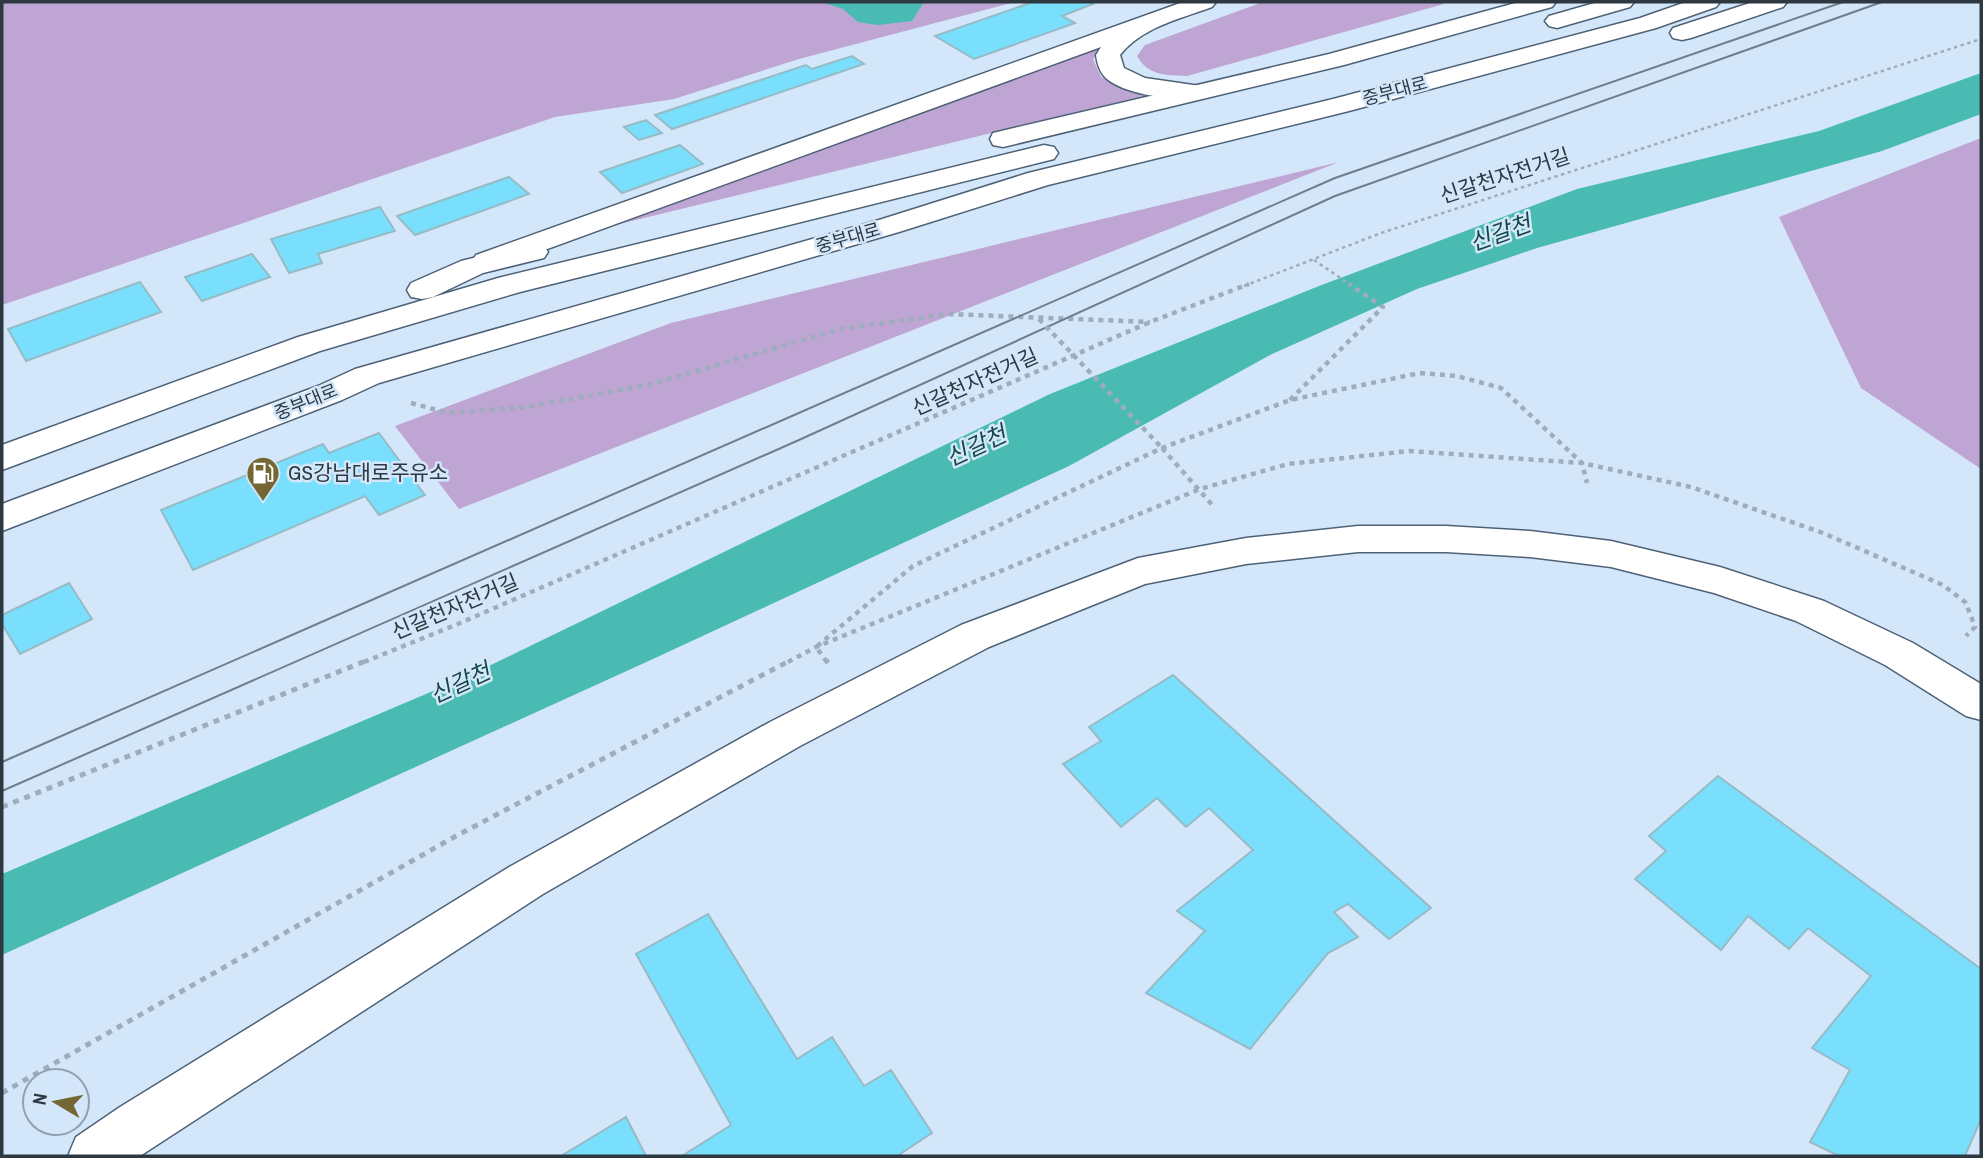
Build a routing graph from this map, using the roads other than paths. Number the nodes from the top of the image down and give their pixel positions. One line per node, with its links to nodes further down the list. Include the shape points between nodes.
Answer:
1 (1204, 2): 6 (main road)
2 (1544, 2): 7 (main road, via 1335,60)
3 (1622, 2): 12 (main road, 중부대로, via 1336,82 509,285)
4 (1709, 2): 10 (main road, 중부대로, via 1340,106 1038,179)
5 (1774, 2): 8 (main road, via 1707,26)
6 (1148, 22): 7 (main road, via 1119,41 1108,55 1113,71 1152,87); 11 (main road)
7 (1198, 92): 11 (main road)
8 (1243, 155)
9 (1043, 204): 10 (main road)
10 (889, 226): 14 (main road, 중부대로, via 367,376)
11 (472, 267): 12 (main road)
12 (309, 344): 13 (main road, 중부대로)
13 (2, 458)
14 (2, 518)
15 (1981, 704): 16 (main road, via 1899,654 1810,611 1720,580 1611,554 1446,539 1358,539 1246,551 1138,572 975,636 785,734 527,880)
16 (95, 1156)

